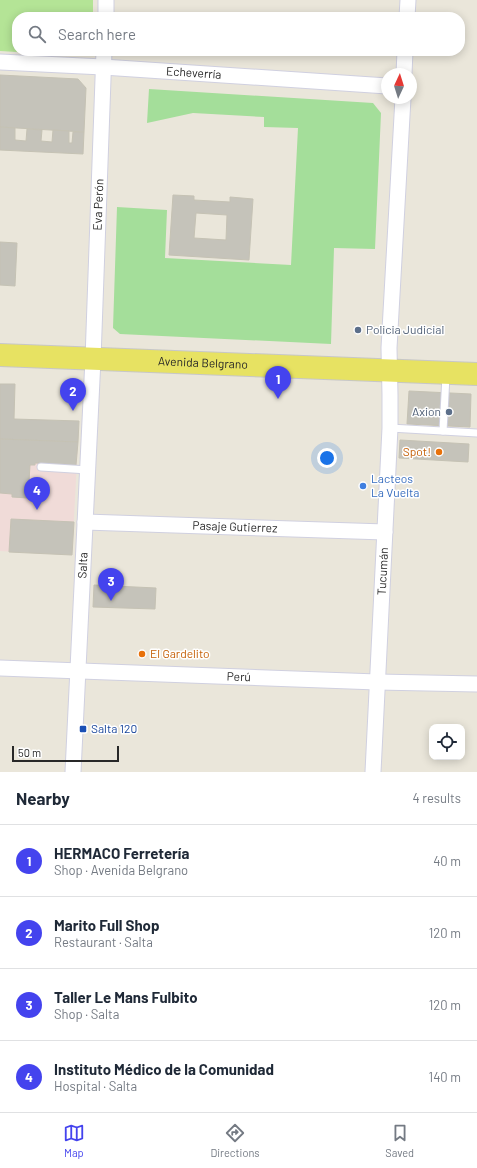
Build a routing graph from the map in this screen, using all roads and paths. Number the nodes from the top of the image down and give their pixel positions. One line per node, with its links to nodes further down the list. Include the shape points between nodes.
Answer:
1 (106, 0): 3 (street)
2 (408, 0): 4 (street)
3 (106, 12)
4 (407, 12)
5 (104, 56): 8 (street, Eva Perón)
6 (405, 56): 9 (street)
7 (0, 62): 8 (street, Echeverría)
8 (103, 67): 10 (street, Echeverría); 13 (street, Eva Perón)
9 (404, 68)
10 (381, 86)
11 (403, 104): 14 (street, Tucumán, via 389,348)
12 (0, 355): 13 (main road, Avenida Belgrano)
13 (93, 359): 14 (main road, Avenida Belgrano); 21 (street, Salta)
14 (390, 371): 15 (main road, Avenida Belgrano); 17 (street, Tucumán)
15 (446, 373): 16 (main road, Avenida Belgrano); 18 (lane)
16 (477, 374)
17 (390, 428): 18 (lane); 23 (street, Tucumán)
18 (443, 431): 19 (lane)
19 (477, 433)
20 (41, 467): 21 (lane)
21 (88, 470): 22 (street, Salta)
22 (85, 522): 23 (street, Pasaje Gutierrez); 25 (street, Salta)
23 (385, 532): 26 (street, Tucumán)
24 (0, 668): 25 (street, Perú)
25 (77, 671): 26 (street, Perú); 28 (street, Salta)
26 (377, 682): 27 (street, Perú); 29 (street, Tucumán)
27 (477, 684)
28 (72, 772)
29 (373, 772)

